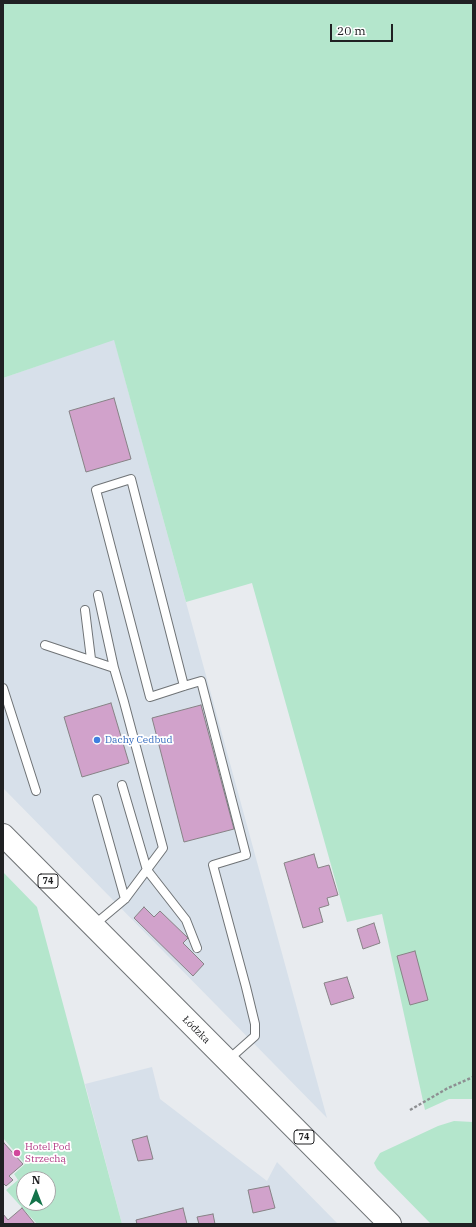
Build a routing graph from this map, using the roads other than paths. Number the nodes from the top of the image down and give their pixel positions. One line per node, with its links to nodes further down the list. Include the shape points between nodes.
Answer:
1 (98, 595): 5 (lane)
2 (85, 610): 4 (lane)
3 (45, 645): 4 (lane)
4 (91, 659): 5 (lane)
5 (114, 668): 12 (lane, via 163,848)
6 (184, 686): 6 (lane, via 150,697 96,490 131,479); 16 (lane, via 201,681 246,854 213,865 255,1024 255,1036)
7 (3, 688): 9 (lane)
8 (122, 785): 12 (lane)
9 (36, 790)
10 (97, 799): 13 (lane)
11 (3, 836): 14 (main road, Łódzka / 74)
12 (147, 870): 13 (lane); 15 (lane, via 186,920)
13 (125, 899): 14 (lane)
14 (93, 926): 16 (main road, Łódzka / 74)
15 (197, 948)
16 (227, 1061): 17 (main road, Łódzka / 74)
17 (390, 1224)

